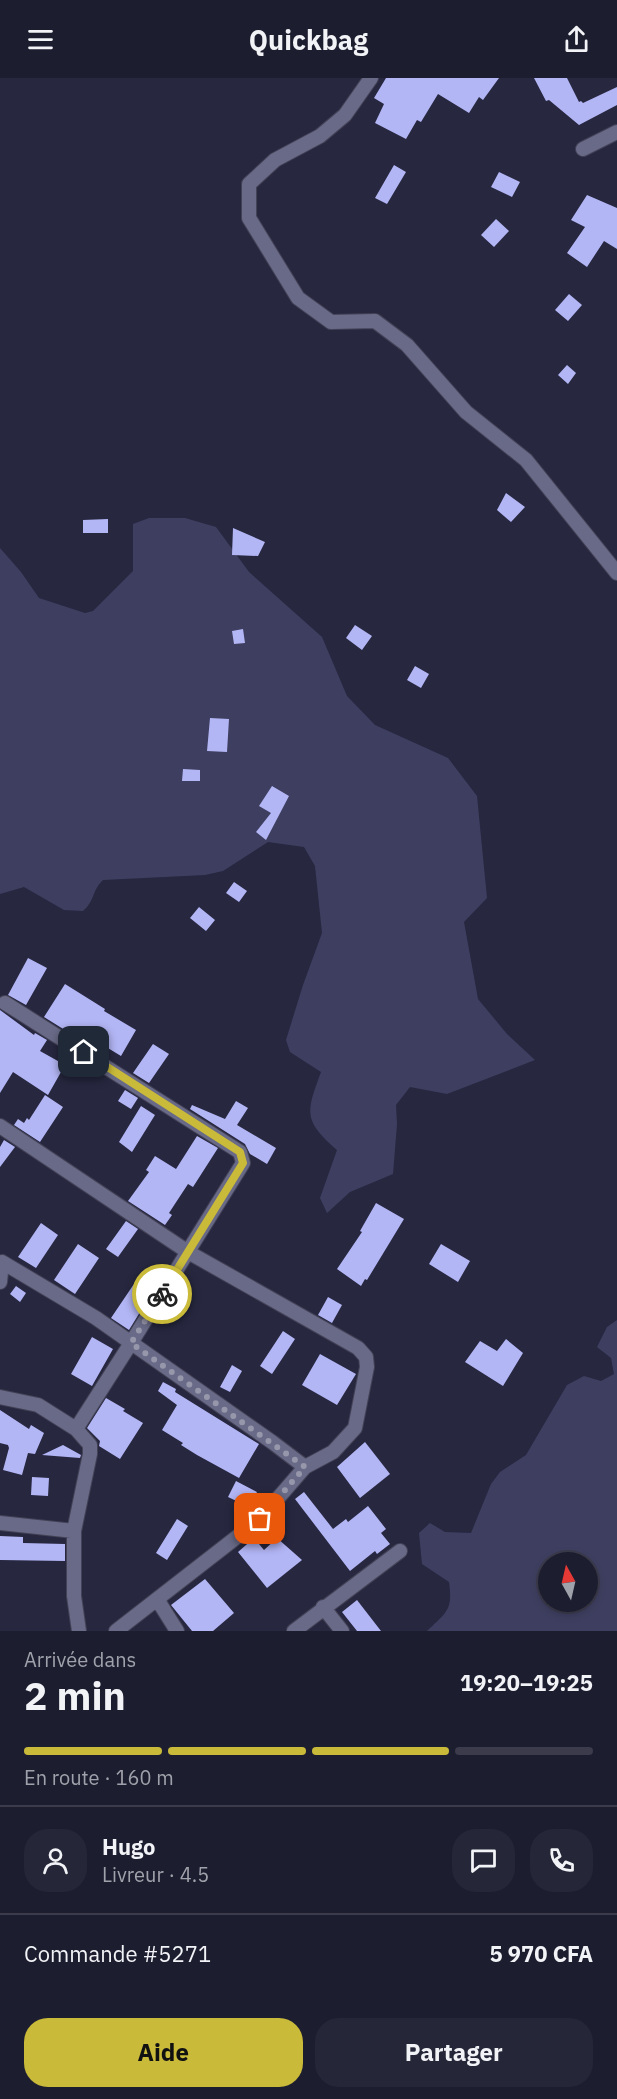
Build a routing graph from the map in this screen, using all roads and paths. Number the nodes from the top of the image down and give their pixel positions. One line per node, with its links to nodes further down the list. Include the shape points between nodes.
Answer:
1 (371, 78): 4 (street, via 345,115 320,136 275,160 249,184 249,218 298,298 331,322 375,321 407,345 466,412 526,460)
2 (617, 132): 3 (street)
3 (583, 149)
4 (617, 573)
5 (6, 1003): 7 (street, via 240,1152 243,1163)
6 (0, 1126): 7 (street)
7 (188, 1252): 10 (street); 13 (street, via 358,1348 366,1357 355,1428 333,1452)
8 (1, 1261): 9 (street); 10 (street)
9 (0, 1282)
10 (131, 1343): 12 (street); 13 (street)
11 (0, 1397): 12 (street, via 38,1405)
12 (76, 1429): 15 (street, via 90,1445 90,1454)
13 (305, 1467): 17 (street, via 260,1519)
14 (0, 1523): 15 (street)
15 (74, 1531): 19 (street, via 74,1596)
16 (400, 1551): 18 (street)
17 (157, 1599): 20 (street); 21 (street)
18 (323, 1607): 22 (street); 23 (street)
19 (79, 1631)
20 (116, 1631)
21 (177, 1631)
22 (294, 1631)
23 (342, 1631)

